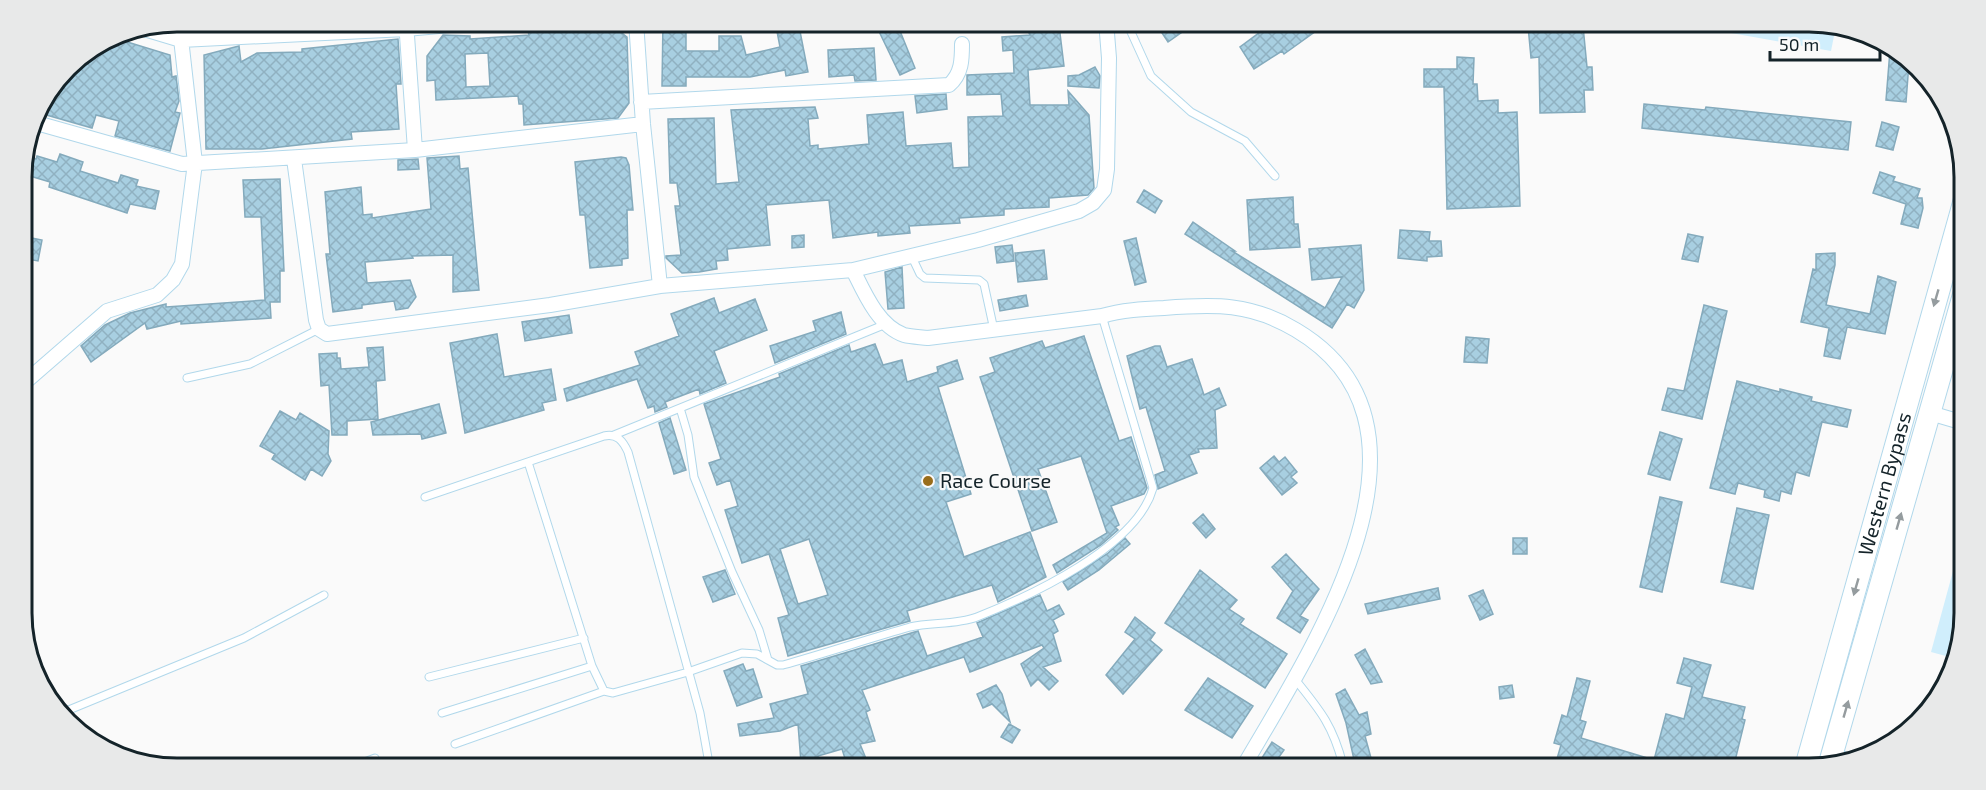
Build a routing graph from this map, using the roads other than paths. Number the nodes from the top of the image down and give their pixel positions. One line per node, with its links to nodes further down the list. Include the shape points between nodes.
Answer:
1 (180, 32): 8 (street)
2 (301, 32): 8 (street)
3 (407, 32): 13 (street)
4 (637, 32): 10 (street)
5 (1106, 32): 18 (street, via 1109,122 1104,190 1079,211)
6 (1131, 32): 16 (lane, via 1151,76 1191,112 1245,141)
7 (158, 33): 8 (street)
8 (181, 40): 15 (street)
9 (962, 44): 10 (street, via 962,62 956,79 949,84)
10 (641, 102): 12 (street)
11 (42, 124): 15 (street, via 182,164)
12 (643, 124): 13 (street); 20 (street)
13 (415, 150): 14 (street)
14 (294, 159): 15 (street); 24 (street)
15 (195, 163): 26 (street, via 182,264 173,280 157,295 107,311)
16 (1275, 176)
17 (1954, 237): 49 (highway, Western Bypass, one-way to 49)
18 (911, 255): 19 (street); 25 (lane, via 925,278 979,280 984,284)
19 (853, 270): 20 (street); 22 (street)
20 (660, 286): 24 (street, via 550,305 327,334)
21 (1102, 316): 25 (street); 36 (lane, via 1154,488 1122,533 1100,554 1064,575 975,618 913,626 783,665); 40 (street, via 1211,303 1244,308 1286,324 1318,343 1348,378 1365,415 1372,462 1362,521 1336,599)
22 (886, 324): 25 (street, via 904,334 928,338); 28 (lane)
23 (1954, 328): 29 (highway, Western Bypass)
24 (319, 329): 27 (lane, via 250,364)
25 (994, 331)
26 (32, 375)
27 (187, 378)
28 (680, 408): 31 (lane); 36 (lane, via 694,477)
29 (1930, 413): 30 (street); 45 (highway, Western Bypass, one-way to 29)
30 (1954, 420)
31 (614, 435): 32 (lane); 38 (lane, via 628,452)
32 (528, 462): 33 (lane); 35 (lane)
33 (425, 497)
34 (324, 595): 42 (lane, via 244,638)
35 (584, 638): 37 (lane); 39 (lane)
36 (768, 660): 38 (lane, via 751,652 742,653)
37 (592, 666): 41 (lane); 43 (lane)
38 (688, 672): 41 (lane, via 613,693); 46 (lane)
39 (429, 677)
40 (1294, 678): 47 (street); 48 (lane, via 1326,717)
41 (604, 691): 44 (lane)
42 (69, 710)
43 (442, 713)
44 (455, 744)
45 (1838, 756)
46 (708, 758)
47 (1248, 758)
48 (1341, 758)
49 (1808, 758)

